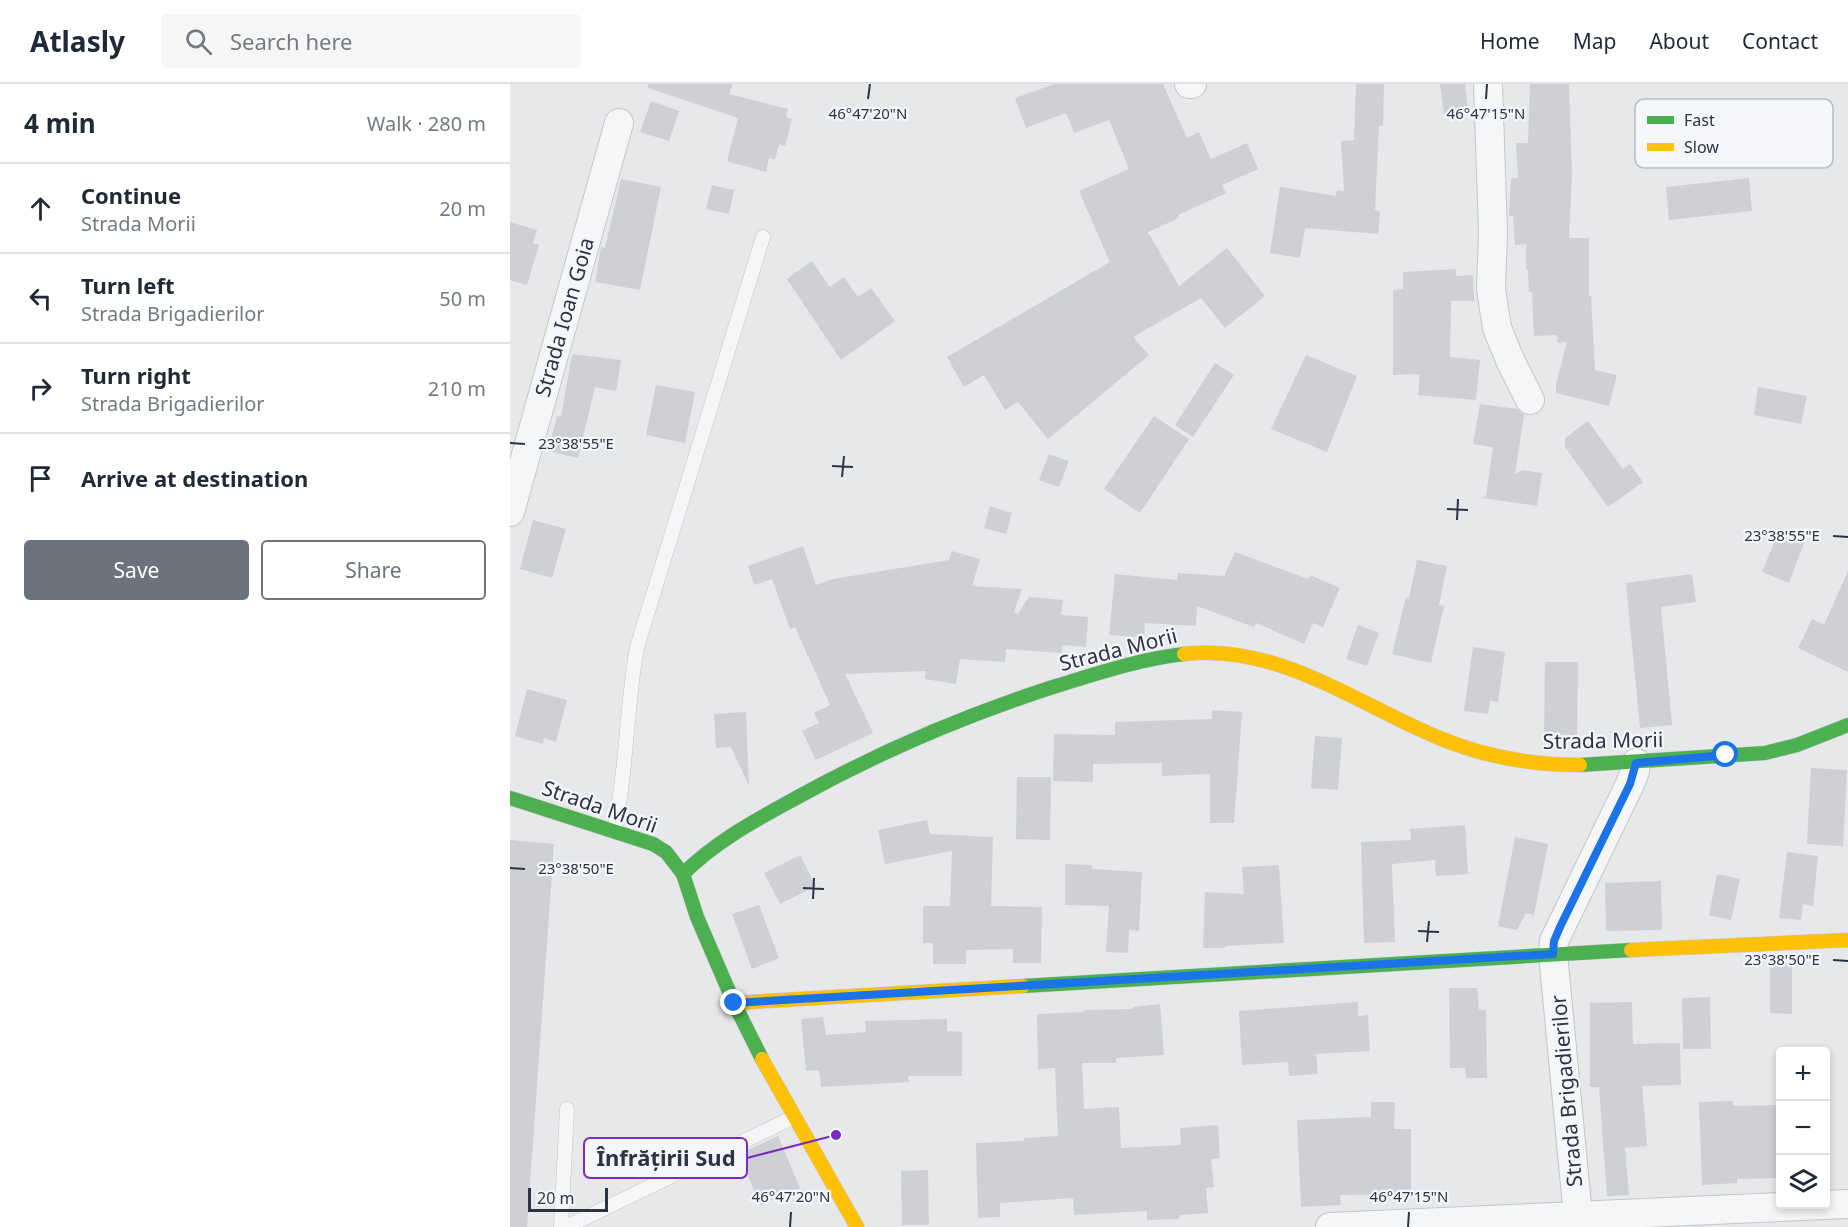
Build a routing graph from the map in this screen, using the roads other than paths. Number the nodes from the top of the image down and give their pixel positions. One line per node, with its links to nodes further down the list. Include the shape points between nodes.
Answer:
1 (1488, 84): 4 (street, via 1491,289 1497,328)
2 (619, 123): 5 (street, Strada Ioan Goia)
3 (763, 237): 9 (lane, via 637,647)
4 (1530, 400)
5 (510, 512)
6 (1848, 725): 7 (street, Strada Morii, via 1765,753)
7 (1636, 763): 10 (street, Strada Morii, via 1526,763 1479,753 1428,734 1319,680 1270,661 1194,652 1114,669 1025,696 922,736 835,776 752,823 712,847); 12 (street, Strada Brigadierilor, via 1630,784 1560,927)
8 (510, 798): 9 (street, Strada Morii)
9 (614, 831): 10 (street, Strada Morii, via 666,852)
10 (683, 874): 13 (street)
11 (1848, 940): 12 (street)
12 (1553, 954): 13 (street); 17 (street, Strada Brigadierilor)
13 (734, 1003): 15 (street)
14 (567, 1109): 18 (lane)
15 (794, 1117): 19 (lane); 20 (street)
16 (1848, 1204): 17 (street)
17 (1579, 1221): 21 (street)
18 (561, 1227)
19 (566, 1227)
20 (857, 1227)
21 (1330, 1227)

